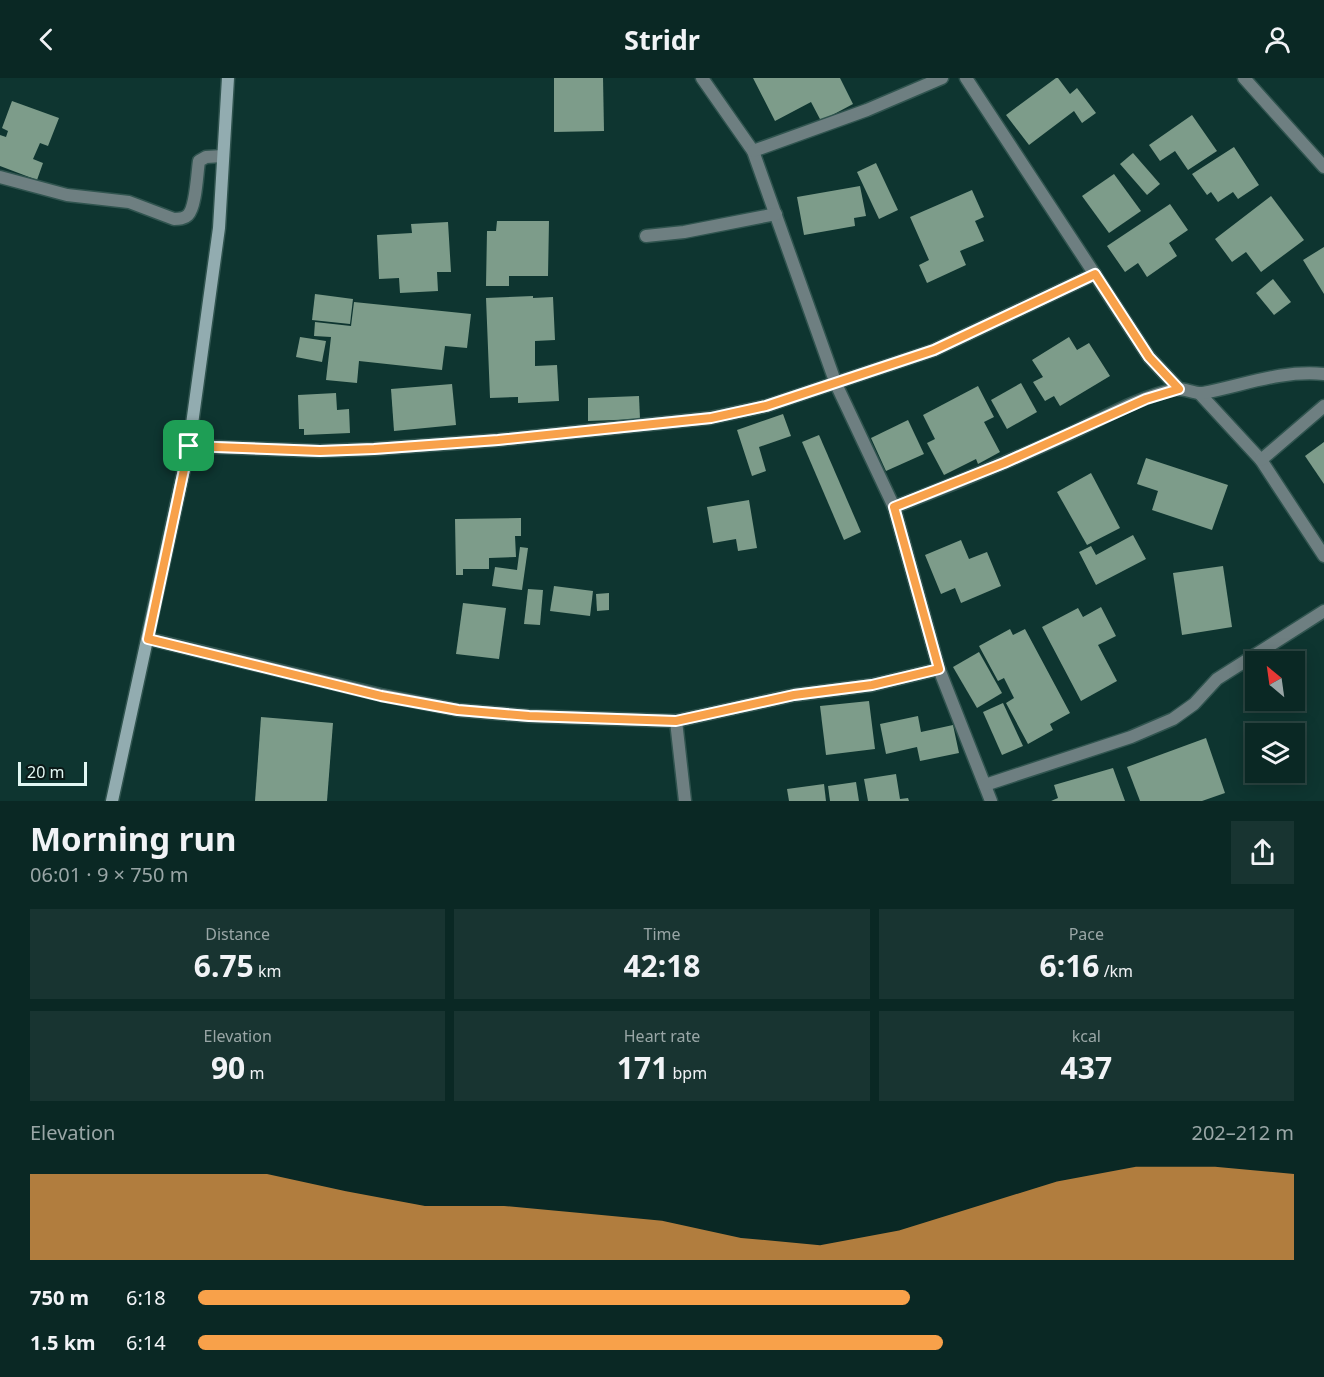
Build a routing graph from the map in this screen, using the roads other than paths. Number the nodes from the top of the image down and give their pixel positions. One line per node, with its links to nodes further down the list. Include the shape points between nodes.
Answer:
1 (228, 78): 7 (main road)
2 (702, 78): 6 (street)
3 (942, 78): 6 (street)
4 (966, 78): 12 (street)
5 (1244, 78): 8 (street)
6 (753, 151): 10 (street)
7 (223, 156): 9 (street, via 199,161 192,207 182,219 129,202 66,195); 18 (main road, via 219,228)
8 (1324, 168)
9 (0, 177)
10 (776, 214): 11 (street); 14 (street)
11 (646, 236)
12 (1095, 274): 14 (street, via 934,350); 15 (street, via 1149,357)
13 (1324, 374): 16 (street, via 1267,376)
14 (836, 384): 18 (street, via 711,418 498,440 320,451); 20 (street)
15 (1179, 389): 16 (street); 20 (street, via 1146,399)
16 (1200, 394): 19 (street)
17 (1324, 406): 19 (street)
18 (189, 446): 23 (main road)
19 (1261, 460): 21 (street)
20 (894, 507): 24 (street)
21 (1324, 556)
22 (1324, 611): 26 (street, via 1217,679 1194,704 1173,719 1131,737)
23 (148, 639): 25 (street, via 381,696 458,710); 27 (main road)
24 (939, 669): 25 (street); 26 (street)
25 (676, 721): 28 (street)
26 (985, 785): 29 (street)
27 (112, 801)
28 (685, 801)
29 (991, 801)

